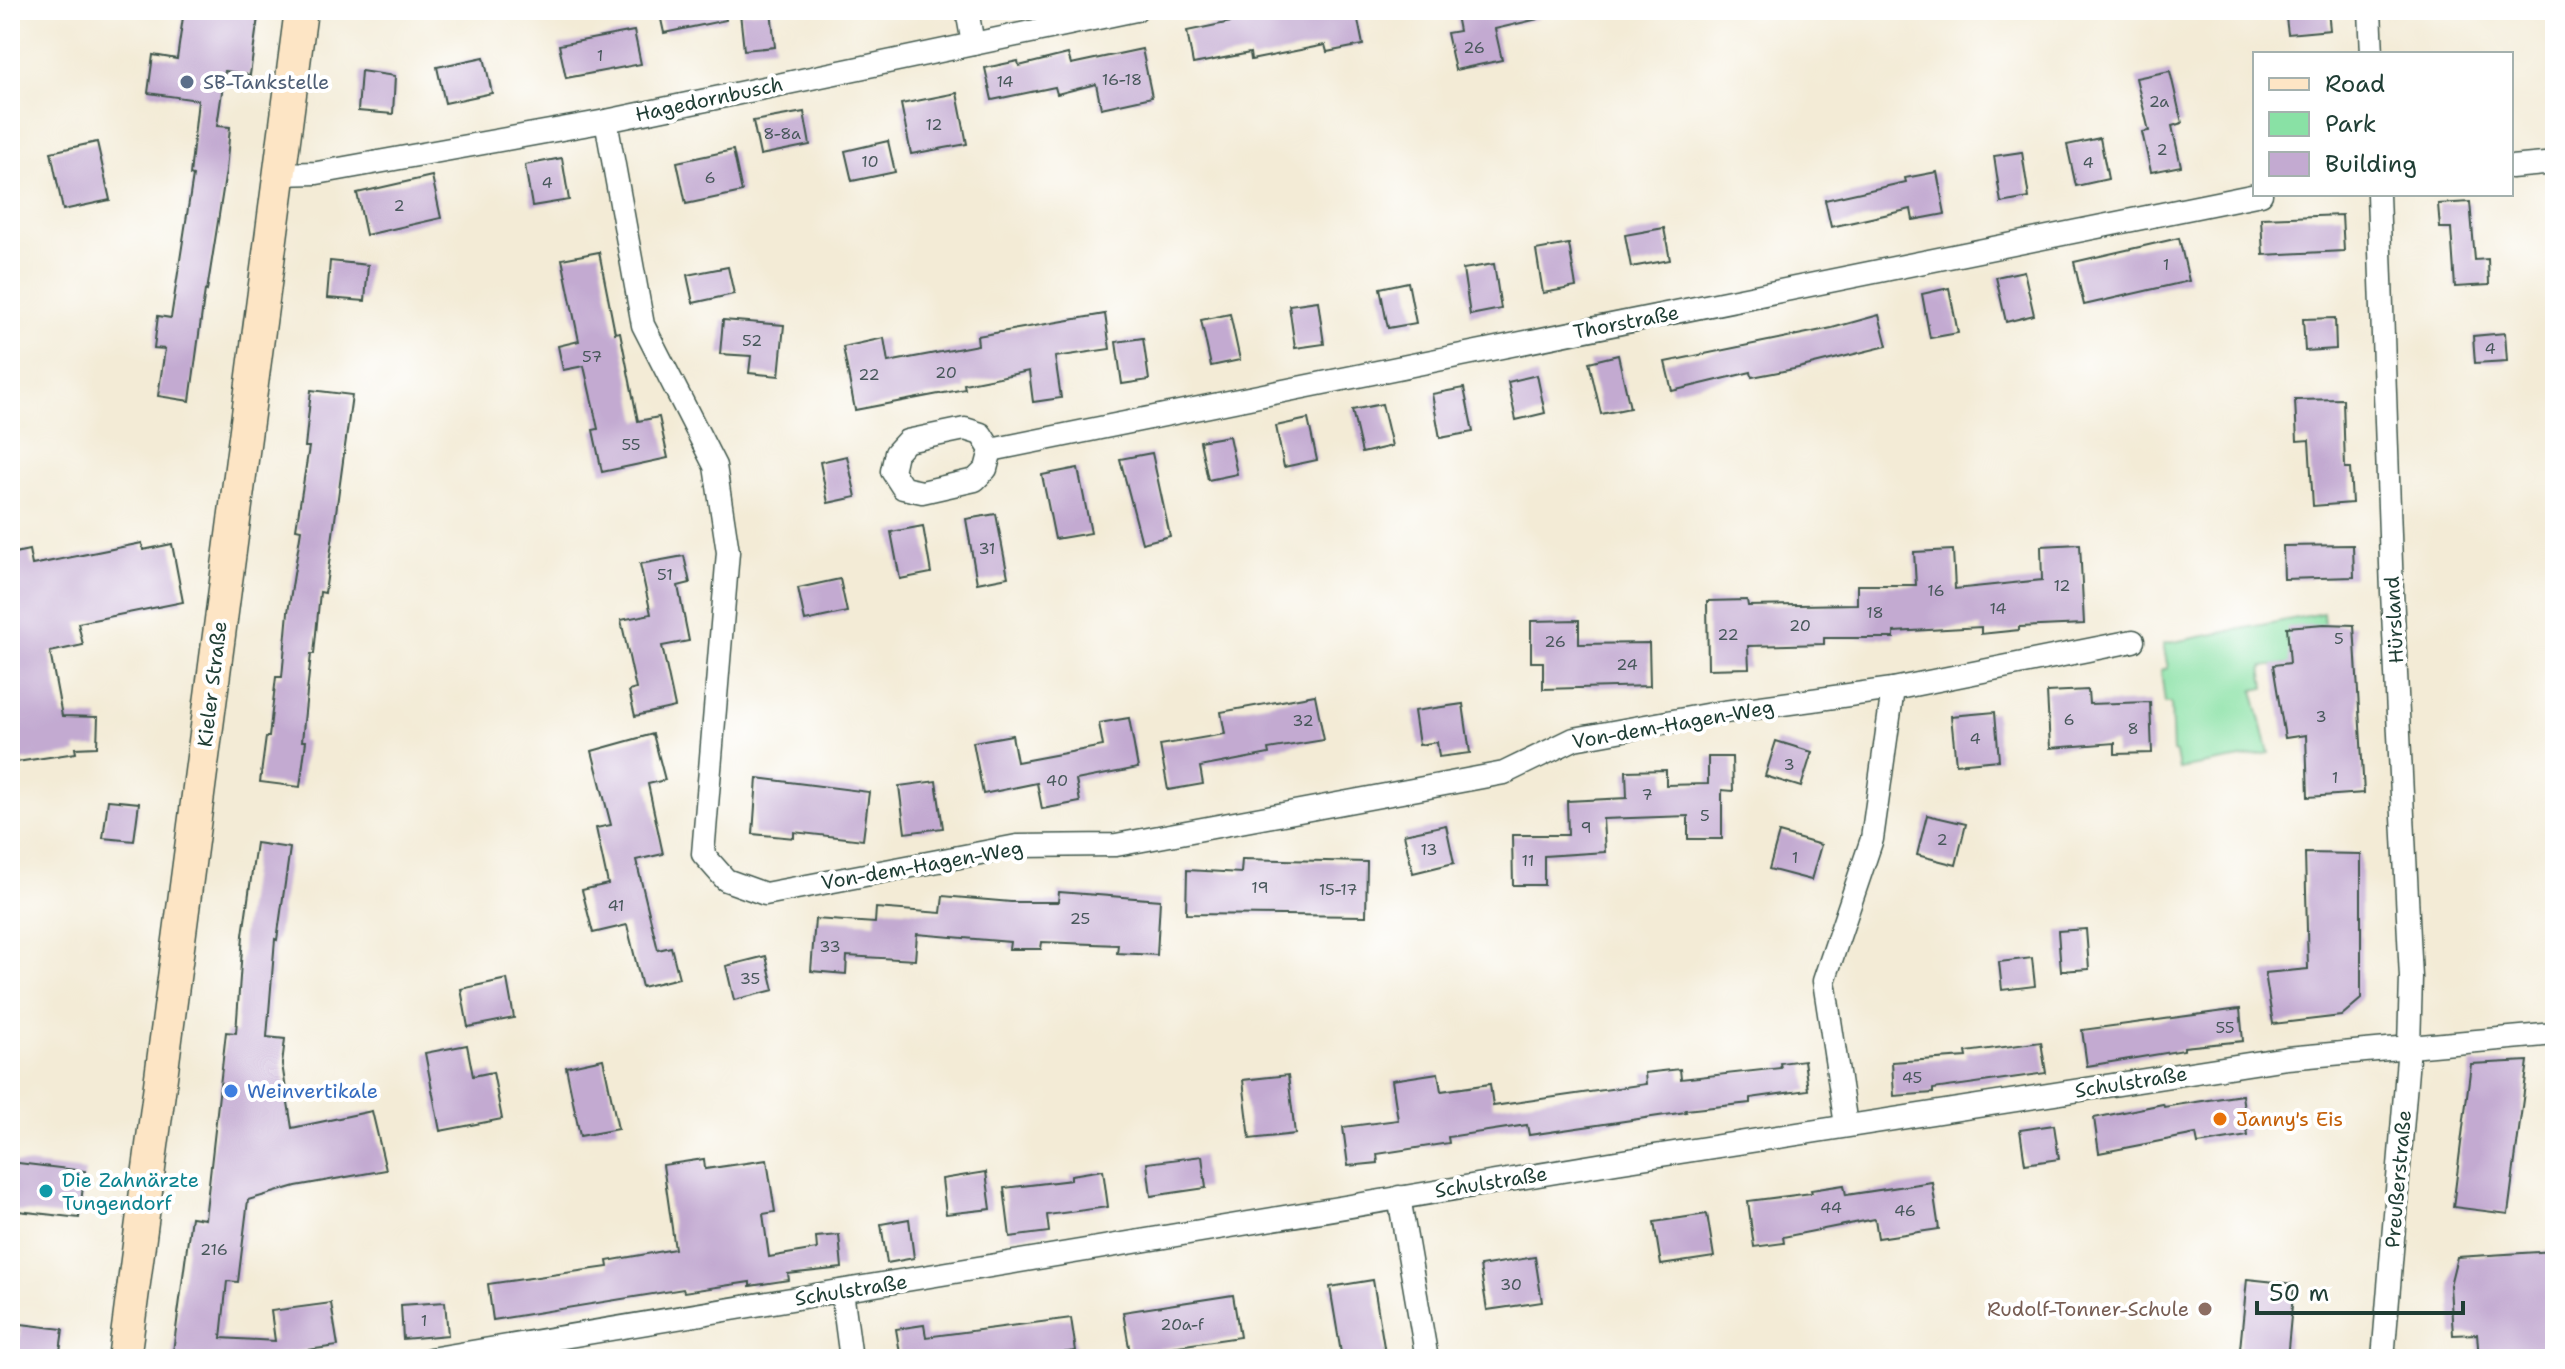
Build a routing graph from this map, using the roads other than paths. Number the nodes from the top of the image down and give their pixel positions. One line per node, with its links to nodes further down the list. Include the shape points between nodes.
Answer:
1 (301, 10): 10 (main road, Kieler Straße)
2 (967, 10): 5 (street)
3 (1136, 10): 5 (street, Hagedornbusch)
4 (2370, 10): 6 (street)
5 (973, 44): 7 (street, Hagedornbusch)
6 (2372, 52)
7 (606, 121): 10 (street, Hagedornbusch, via 317,173); 15 (street, Von-dem-Hagen-Weg, via 643,325 715,466 728,552 703,854 726,880 765,894 1017,846 1116,845 1504,773 1574,739)
8 (2555, 163): 9 (street)
9 (2513, 167)
10 (280, 174): 21 (main road, Kieler Straße)
11 (2253, 196): 13 (street, Thorstraße)
12 (2378, 196): 17 (street, Hürsland, via 2411,978)
13 (991, 450)
14 (2133, 641): 15 (street, Von-dem-Hagen-Weg)
15 (1893, 689): 18 (street, via 1872,839 1824,981)
16 (2555, 1034): 17 (street, Schulstraße)
17 (2409, 1046): 18 (street, Schulstraße, via 2297,1056); 25 (street, Preußerstraße)
18 (1846, 1125): 19 (street, Schulstraße)
19 (1399, 1197): 20 (street, Schulstraße); 24 (street)
20 (842, 1291): 22 (street, Schulstraße); 23 (street)
21 (124, 1359)
22 (430, 1359)
23 (851, 1359)
24 (1427, 1359)
25 (2383, 1359)

